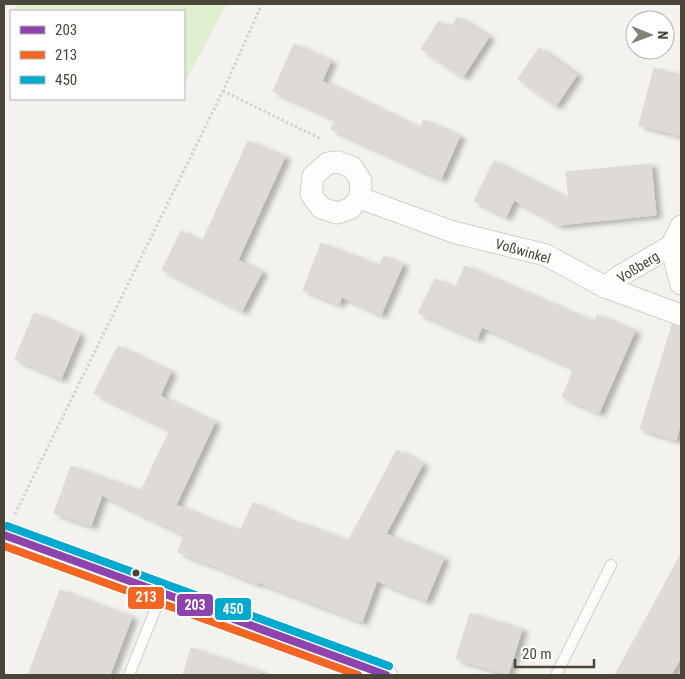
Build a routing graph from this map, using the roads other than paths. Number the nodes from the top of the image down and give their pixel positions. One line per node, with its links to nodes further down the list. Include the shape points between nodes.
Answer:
1 (360, 198): 1 (street, via 361,181 352,167 338,162 328,163 314,176 311,194 321,208 337,213 350,209); 5 (street, Voßwinkel, via 453,232 546,254)
2 (681, 226): 3 (street, Voßberg)
3 (670, 246): 4 (street, Voßberg); 5 (street, Voßberg)
4 (681, 284)
5 (605, 288): 6 (street, Voßwinkel)
6 (681, 315)
7 (4, 536): 9 (street)
8 (611, 565): 12 (lane)
9 (162, 593): 10 (lane); 11 (street)
10 (129, 675)
11 (386, 675)
12 (556, 675)

